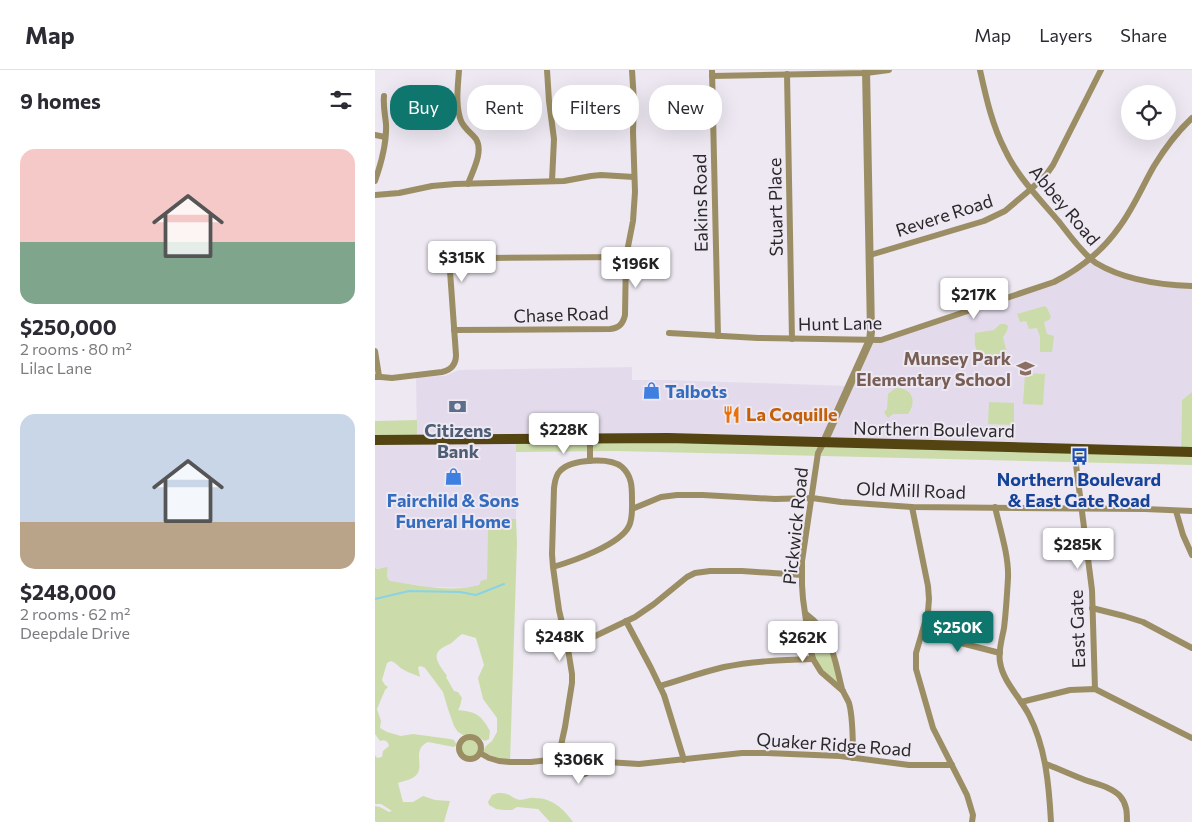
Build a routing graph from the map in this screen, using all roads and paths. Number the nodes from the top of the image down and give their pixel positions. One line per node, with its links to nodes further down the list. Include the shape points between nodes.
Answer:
1 (459, 70): 17 (street, via 461,119 479,146)
2 (547, 70): 16 (street, via 554,139)
3 (632, 70): 14 (street, Chase Road)
4 (889, 70): 7 (street)
5 (980, 70): 18 (street, Abbey Road, via 997,134 1013,165)
6 (1101, 70): 18 (street, Revere Road, via 1053,165)
7 (866, 71): 9 (street); 20 (street)
8 (712, 73): 9 (street); 26 (street, Eakins Road)
9 (787, 74): 27 (street, Stuart Place)
10 (384, 96): 13 (street)
11 (1192, 118): 22 (street, Hunt Lane, via 1155,165 1120,226)
12 (375, 135): 13 (street)
13 (385, 137): 15 (street)
14 (634, 178): 16 (street, via 601,175); 21 (street, Chase Road, via 633,220)
15 (375, 181)
16 (552, 181): 17 (street)
17 (468, 184): 19 (street)
18 (1031, 189): 20 (street, Revere Road, via 1009,208 984,221); 22 (street, Abbey Road)
19 (375, 195)
20 (870, 255): 28 (street)
21 (626, 257): 24 (street, Chase Road, via 625,315 617,327); 24 (street, via 457,259 451,271)
22 (1089, 258): 23 (street, Abbey Road, via 1114,272 1137,279); 28 (street, Hunt Lane, via 1067,275 1044,286 885,339)
23 (1192, 286)
24 (454, 330): 30 (street, via 456,358 450,369 396,378)
25 (669, 333): 26 (street, Hunt Lane)
26 (718, 336): 27 (street, Hunt Lane)
27 (792, 339): 28 (street, Hunt Lane)
28 (870, 340): 33 (street)
29 (375, 351): 30 (street)
30 (377, 377)
31 (590, 438): 32 (main road, Northern Boulevard); 33 (main road, Northern Boulevard); 36 (street)
32 (375, 440)
33 (824, 442): 34 (main road, Northern Boulevard); 37 (street, Pickwick Road, via 818,453)
34 (1074, 449): 35 (main road, Northern Boulevard); 40 (street, East Gate)
35 (1192, 452)
36 (590, 462): 41 (street, via 613,463 625,471 632,486); 45 (street, via 566,466 555,478)
37 (812, 498): 38 (street, Old Mill Road); 41 (street, Old Mill Road, via 669,495); 46 (street, Pickwick Road)
38 (912, 506): 39 (street, Old Mill Road); 50 (street, via 929,599)
39 (995, 507): 40 (street, Old Mill Road); 53 (street, via 1008,576)
40 (1082, 509): 42 (street, Old Mill Road); 47 (street, East Gate)
41 (632, 510): 45 (street, via 630,525 613,542)
42 (1176, 511): 43 (street, Old Mill Road); 44 (street)
43 (1192, 511)
44 (1192, 555)
45 (553, 567): 52 (street)
46 (802, 575): 48 (street, Pickwick Road); 49 (street, via 699,572)
47 (1092, 608): 51 (street, via 1143,622); 56 (street, East Gate)
48 (806, 614): 54 (street, Pickwick Road); 57 (street, via 829,640)
49 (626, 621): 52 (street); 55 (street)
50 (921, 633): 53 (street); 66 (street, via 916,669 933,728)
51 (1192, 648)
52 (568, 649): 61 (street, via 572,683)
53 (1000, 653): 58 (street, via 1005,679)
54 (813, 659): 55 (street, via 725,667); 57 (street, Pickwick Road, via 821,672)
55 (660, 686): 63 (street)
56 (1095, 689): 58 (street, via 1069,690); 59 (street)
57 (843, 691): 62 (street, via 850,708)
58 (1021, 702): 65 (street, via 1036,731)
59 (1192, 738)
60 (480, 753): 61 (street, Quaker Ridge Road, via 504,762)
61 (558, 758): 64 (street, Quaker Ridge Road); 64 (street, via 568,770 579,774 589,771)
62 (853, 758): 63 (street, Quaker Ridge Road, via 742,753); 66 (street, Quaker Ridge Road, via 909,765)
63 (684, 760): 64 (street, Quaker Ridge Road, via 639,764)
64 (594, 761)
65 (1045, 764): 68 (street); 69 (street, via 1115,792 1125,804)
66 (952, 765): 67 (street, via 967,795)
67 (972, 822)
68 (1051, 822)
69 (1127, 822)

